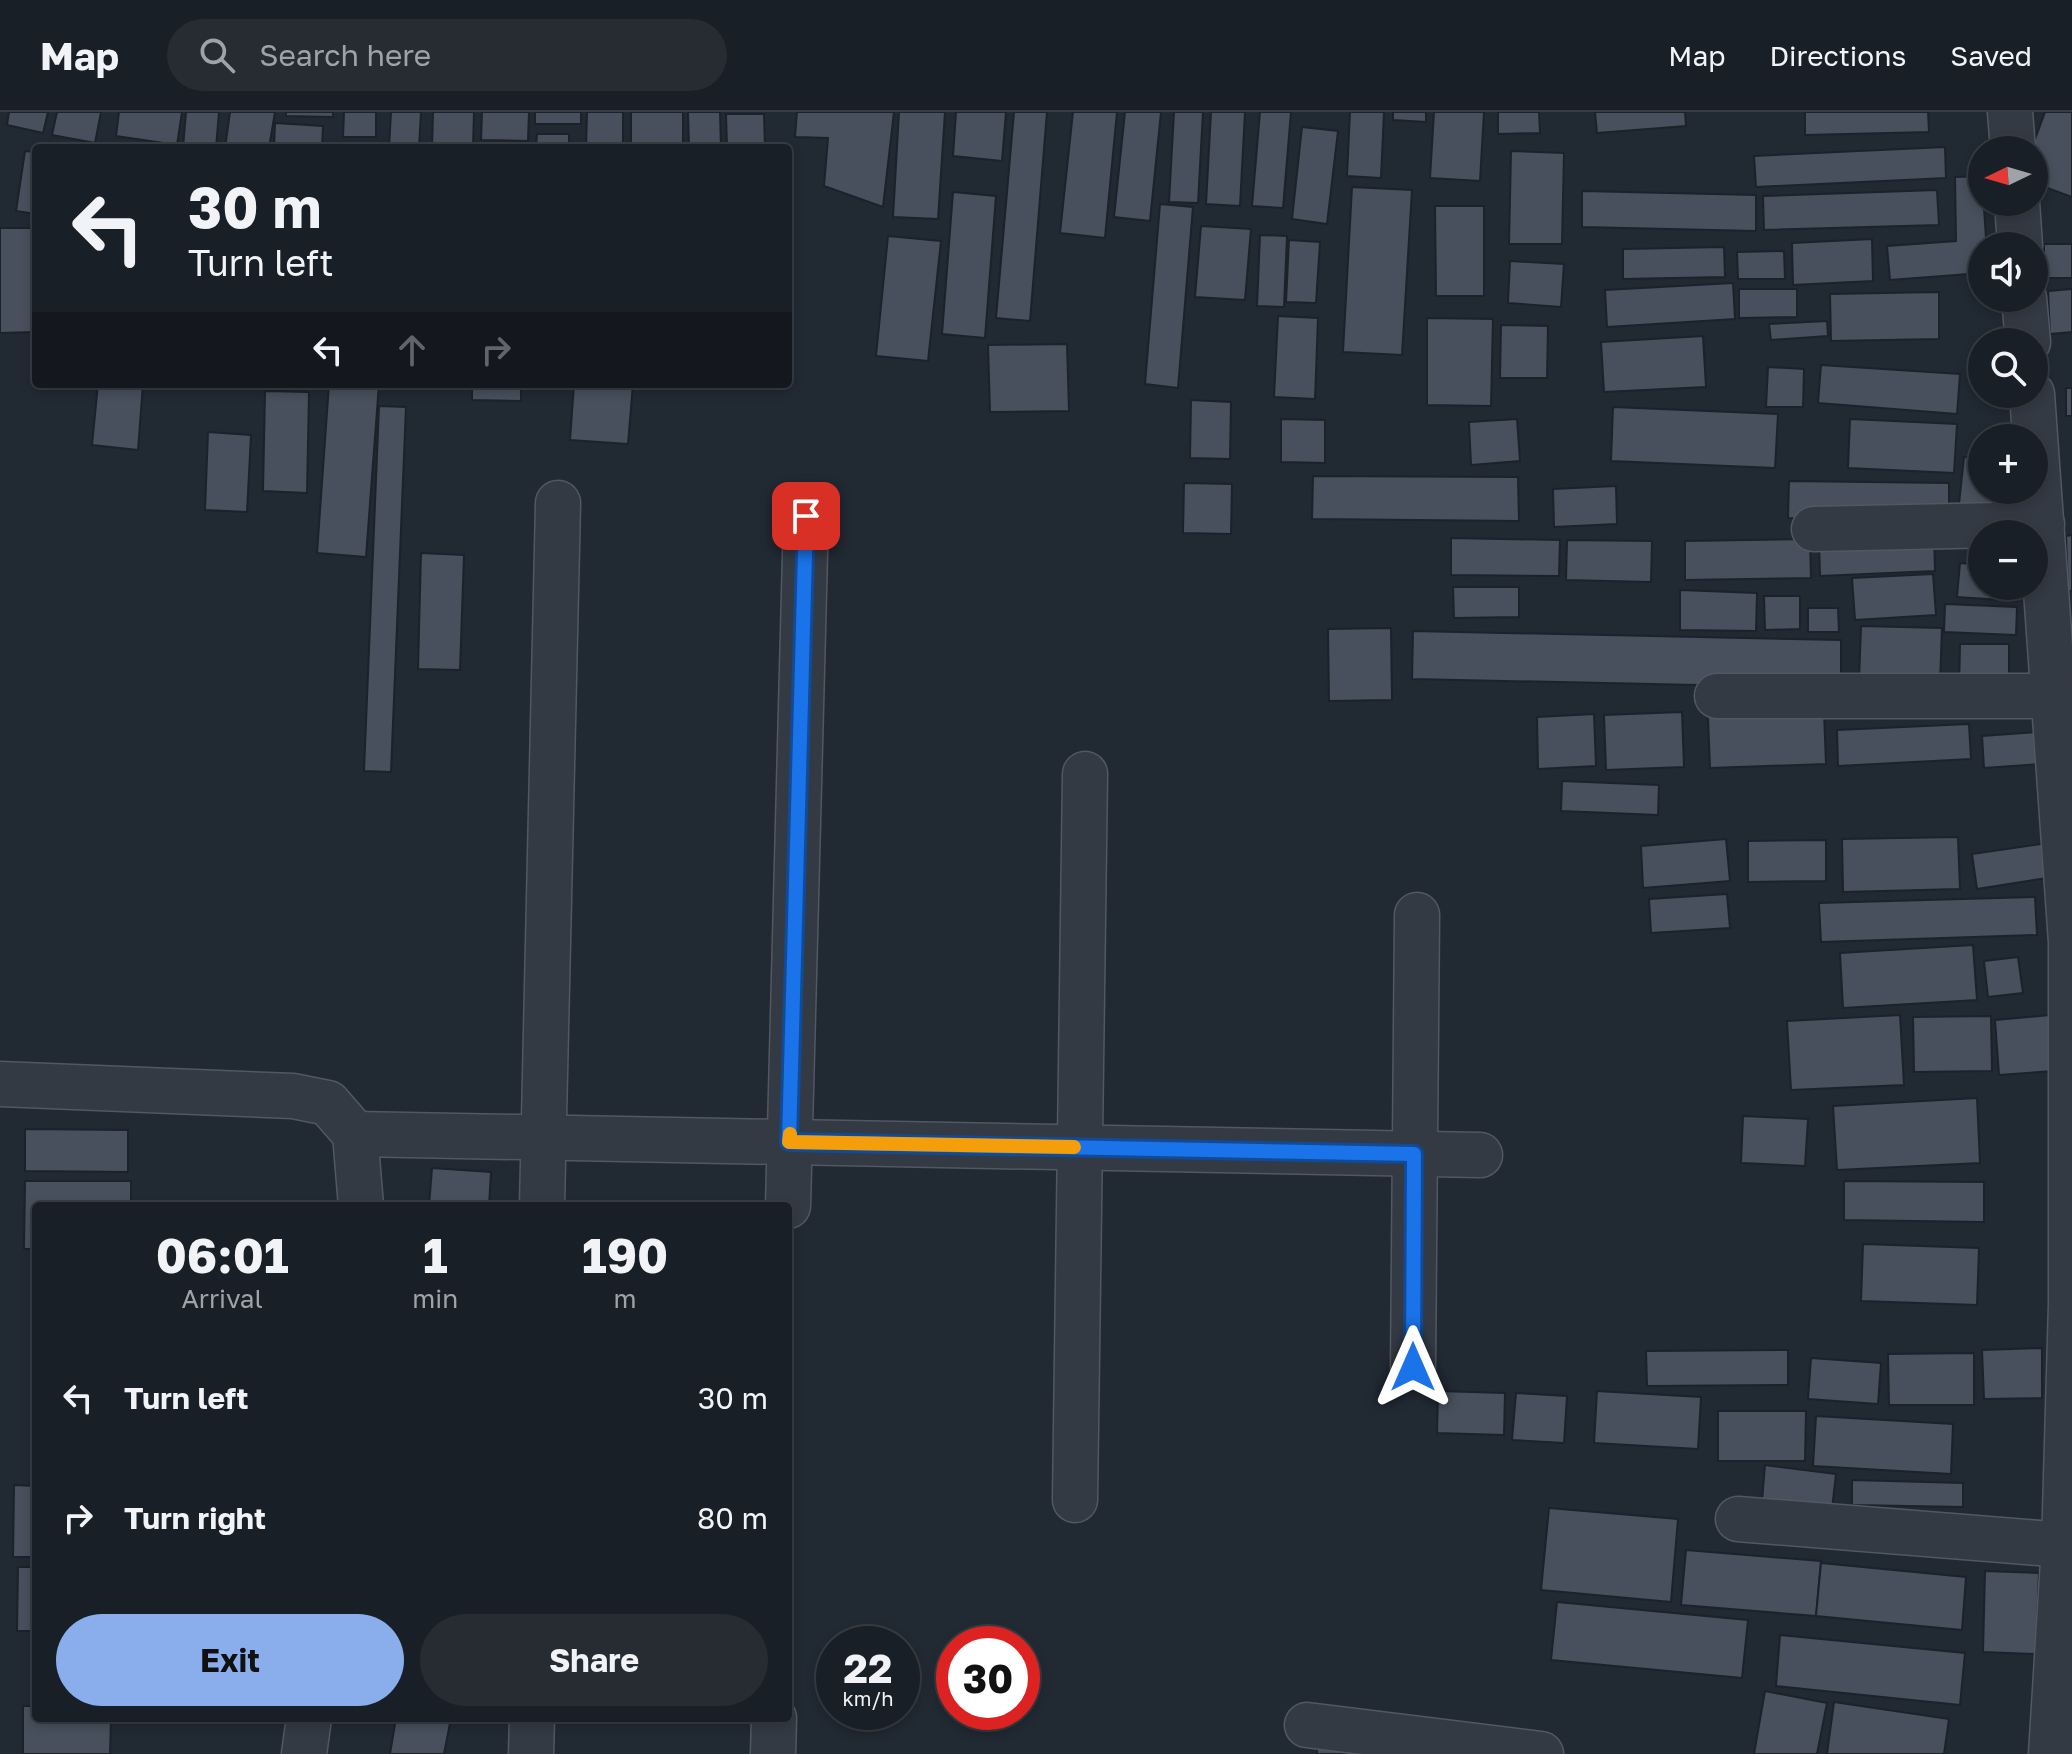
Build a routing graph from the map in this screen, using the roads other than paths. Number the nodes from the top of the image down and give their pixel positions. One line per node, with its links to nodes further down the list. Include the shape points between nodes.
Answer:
1 (2010, 112): 2 (street)
2 (2012, 136)
3 (2033, 408): 6 (street)
4 (558, 503): 18 (street)
5 (806, 516): 19 (street)
6 (2042, 520)
7 (1968, 526): 8 (street)
8 (1814, 529)
9 (2048, 600): 11 (street)
10 (1717, 696): 11 (street)
11 (2055, 696): 12 (street)
12 (2065, 751): 15 (street)
13 (1085, 774): 20 (street)
14 (1417, 915): 21 (street)
15 (2072, 942): 29 (street)
16 (0, 1084): 17 (street, via 293,1096 328,1103)
17 (355, 1134): 18 (street); 23 (street)
18 (543, 1138): 19 (street); 24 (street)
19 (789, 1142): 20 (street); 25 (street)
20 (1081, 1148): 21 (street); 27 (street)
21 (1414, 1154): 22 (street); 26 (street)
22 (1480, 1155)
23 (361, 1202)
24 (542, 1202)
25 (788, 1202)
26 (1413, 1367)
27 (1075, 1500)
28 (1738, 1519): 29 (street)
29 (2064, 1545): 34 (street)
30 (308, 1722): 35 (street)
31 (532, 1722): 36 (street)
32 (774, 1722): 37 (street)
33 (1307, 1725): 38 (street)
34 (2059, 1737)
35 (304, 1754)
36 (531, 1754)
37 (773, 1754)
38 (1541, 1754)

